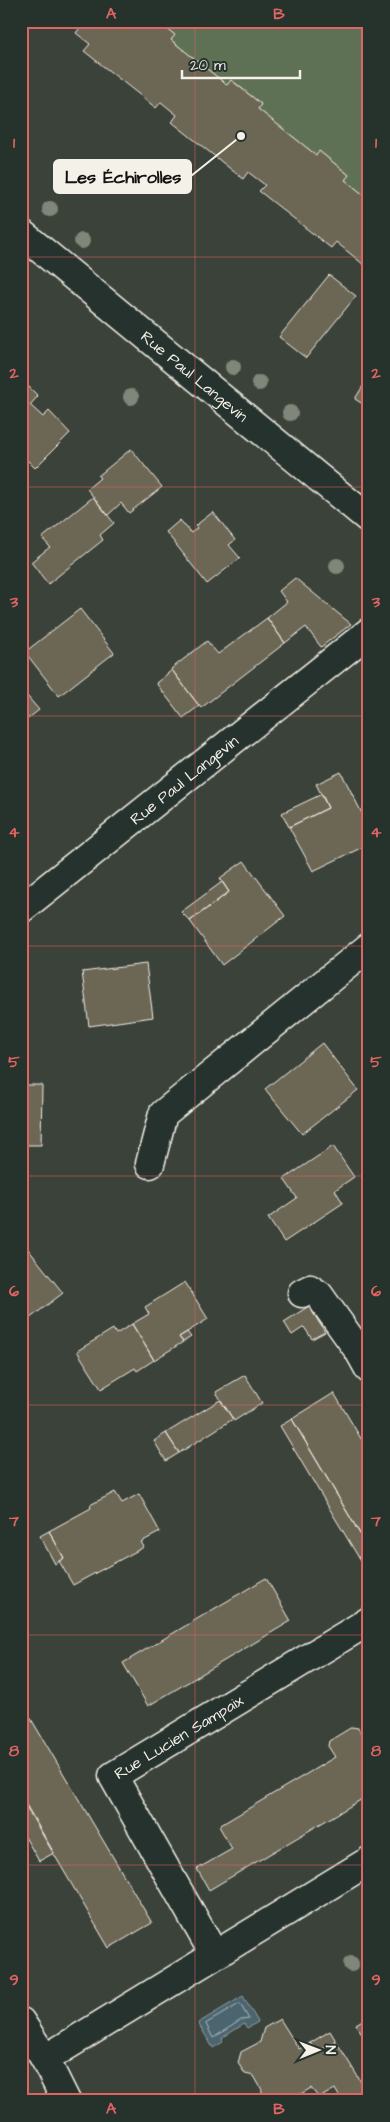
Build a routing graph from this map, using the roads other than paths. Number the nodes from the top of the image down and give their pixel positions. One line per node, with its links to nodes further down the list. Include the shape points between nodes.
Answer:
1 (24, 240): 2 (street, Rue Paul Langevin)
2 (369, 519)
3 (369, 632): 4 (street, Rue Paul Langevin)
4 (21, 908)
5 (369, 947): 6 (street, via 164,1114)
6 (150, 1164)
7 (302, 1293): 8 (street, via 310,1289 319,1294)
8 (369, 1369)
9 (369, 1621): 11 (street, Rue Lucien Sampaix, via 113,1776)
10 (369, 1861): 11 (street)
11 (214, 1954): 13 (street)
12 (21, 2022): 13 (street)
13 (45, 2058): 14 (street)
14 (66, 2101)

